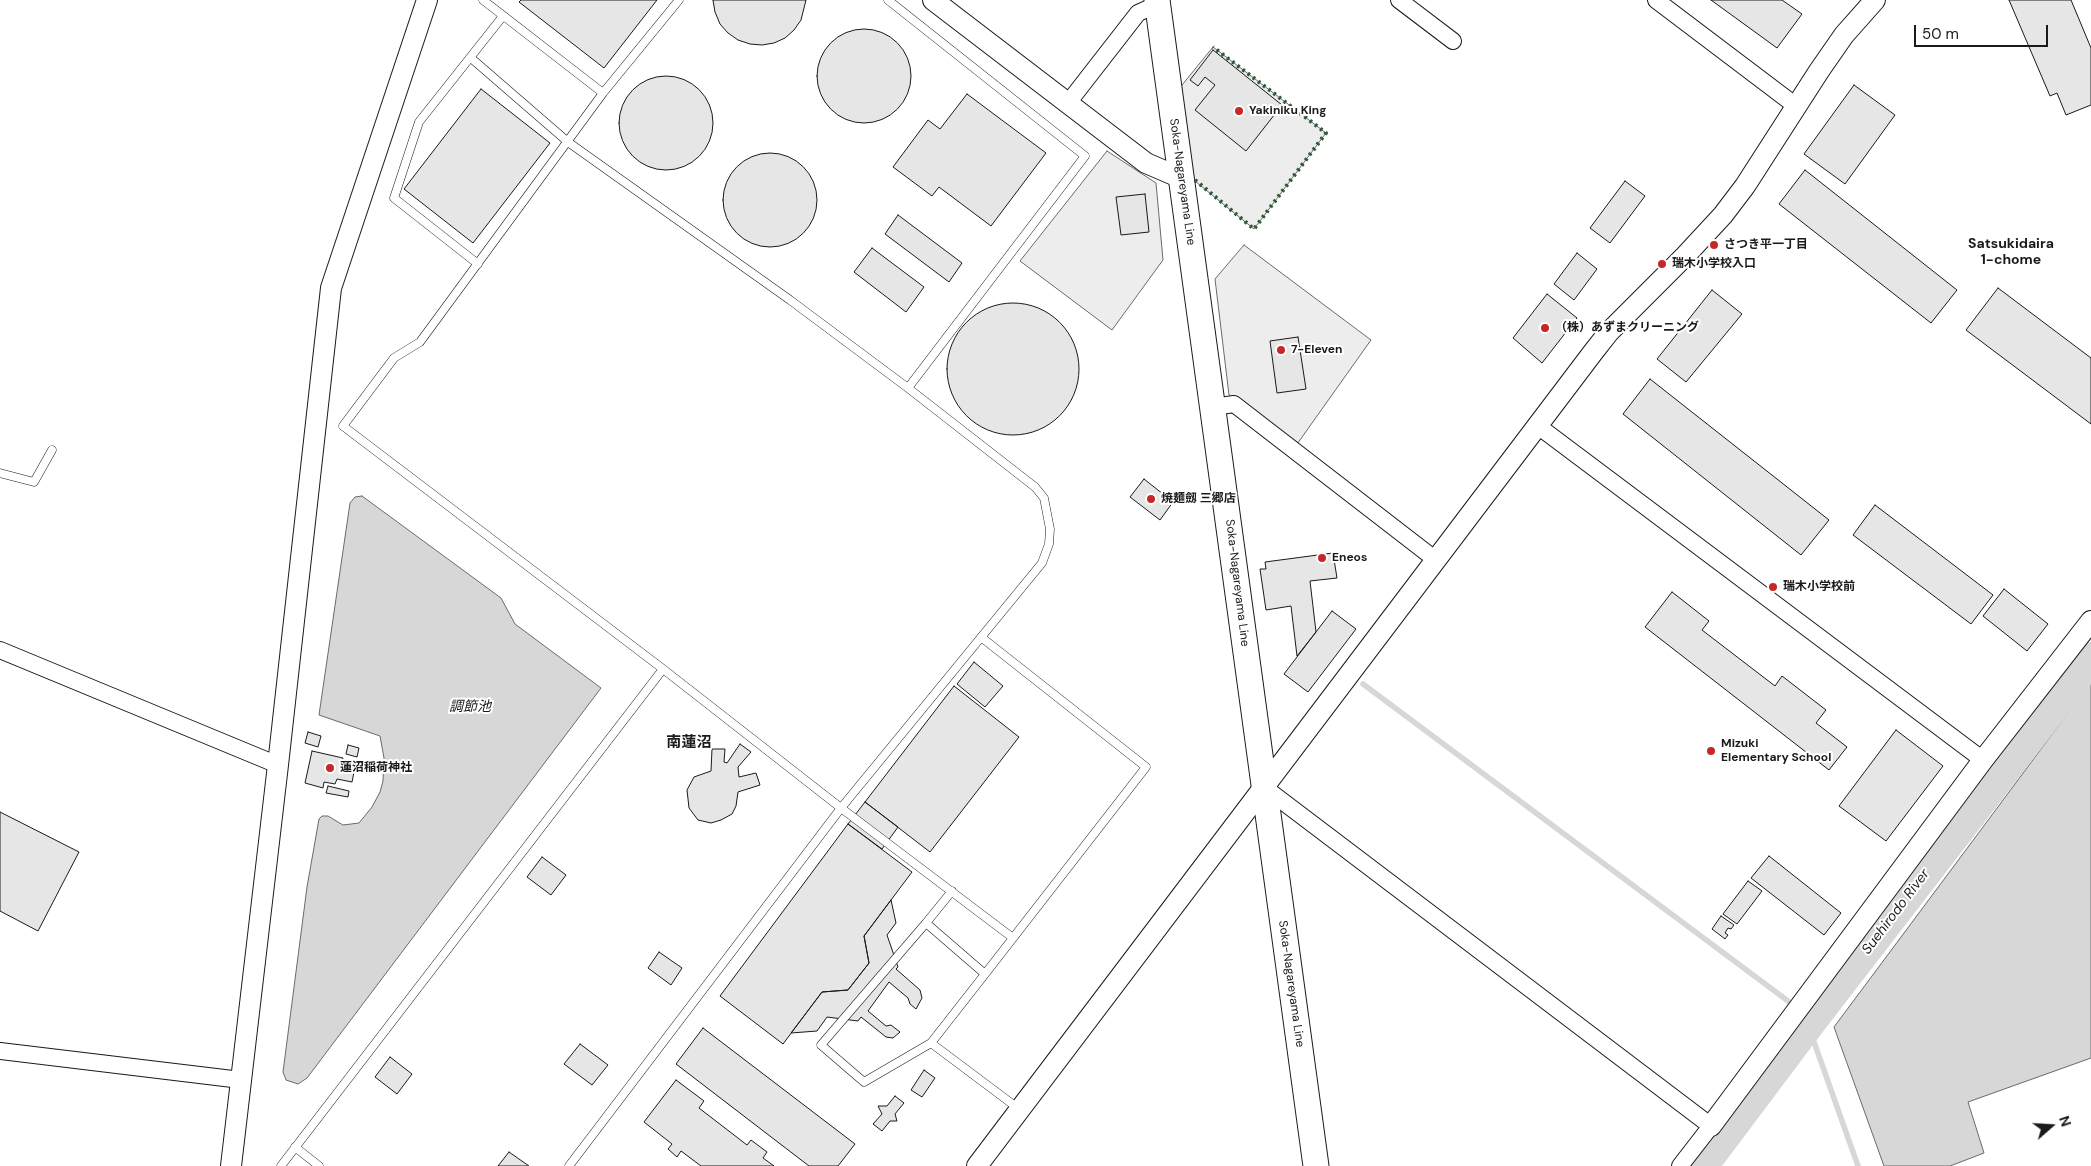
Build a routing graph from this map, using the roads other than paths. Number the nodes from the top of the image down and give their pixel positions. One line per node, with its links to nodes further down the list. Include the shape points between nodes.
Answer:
1 (427, 0): 30 (street, via 331,288)
2 (483, 0): 10 (lane)
3 (680, 0): 13 (lane)
4 (888, 0): 19 (lane, via 1084,156)
5 (932, 0): 14 (street)
6 (1399, 0): 11 (street)
7 (1656, 0): 15 (street)
8 (1875, 0): 15 (street, via 1844,35)
9 (1158, 1): 14 (street, via 1138,13); 17 (main road, Soka-Nagareyama Line)
10 (503, 16): 12 (lane); 13 (lane)
11 (1453, 41)
12 (471, 58): 16 (lane); 18 (lane, via 419,122 394,198)
13 (603, 93): 16 (lane)
14 (1068, 103): 17 (street, via 1146,163)
15 (1796, 106): 21 (street, via 1723,215 1609,332)
16 (568, 142): 18 (lane); 19 (lane)
17 (1181, 178): 20 (main road, Soka-Nagareyama Line)
18 (478, 264): 28 (lane, via 420,342 394,358 343,426)
19 (908, 388): 26 (lane, via 1035,487 1044,498 1050,544 1042,563)
20 (1213, 407): 24 (street, via 1234,404); 31 (main road, Soka-Nagareyama Line)
21 (1538, 426): 24 (street); 29 (street)
22 (52, 450): 23 (lane, via 34,482)
23 (0, 473)
24 (1436, 560): 31 (street)
25 (2091, 621): 29 (street)
26 (981, 637): 32 (lane); 35 (lane, via 1146,767)
27 (0, 650): 30 (street)
28 (663, 669): 32 (lane); 42 (lane)
29 (1983, 760): 41 (street)
30 (278, 765): 39 (street)
31 (1265, 786): 40 (street); 41 (street); 48 (main road, Soka-Nagareyama Line)
32 (841, 808): 33 (lane); 46 (lane)
33 (952, 891): 34 (lane); 35 (lane)
34 (926, 923): 36 (lane); 37 (lane, via 821,1045 864,1082)
35 (1013, 938): 36 (lane)
36 (985, 974): 37 (lane)
37 (931, 1043): 40 (lane)
38 (0, 1052): 39 (street)
39 (241, 1080): 43 (street)
40 (1019, 1109): 47 (street)
41 (1711, 1126): 49 (street)
42 (295, 1147): 44 (lane); 45 (lane)
43 (231, 1166)
44 (281, 1166)
45 (319, 1166)
46 (569, 1166)
47 (977, 1166)
48 (1316, 1166)
49 (1680, 1166)

